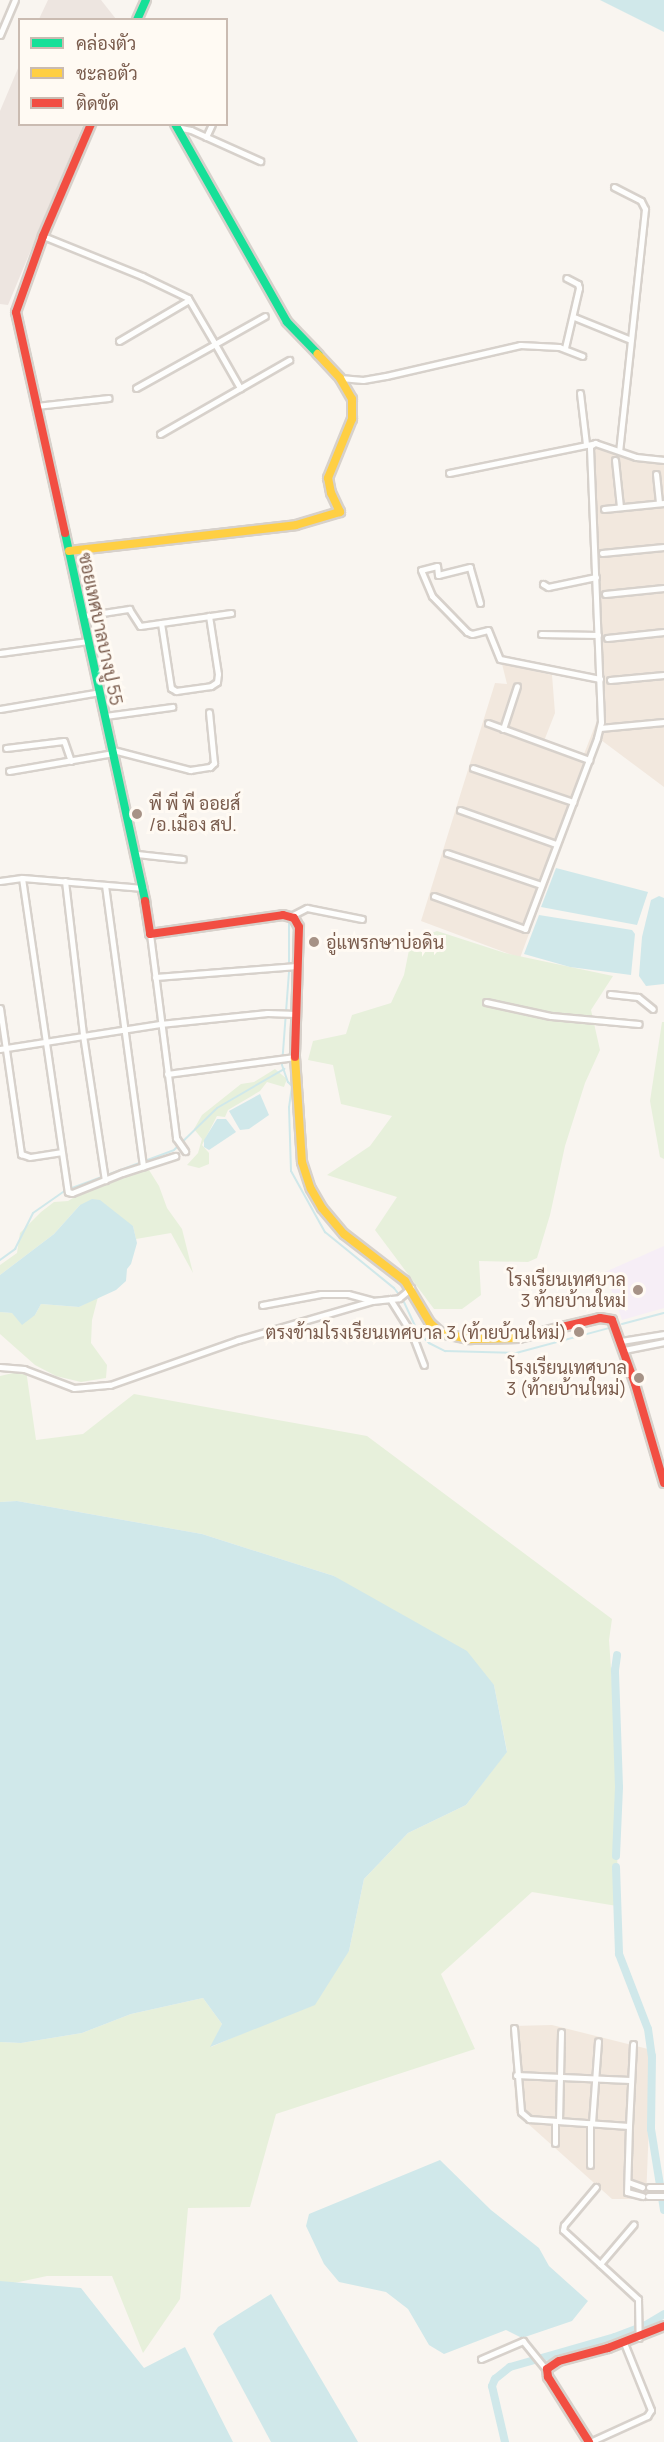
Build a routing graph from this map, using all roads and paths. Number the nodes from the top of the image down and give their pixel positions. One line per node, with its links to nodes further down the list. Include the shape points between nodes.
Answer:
1 (14, 0): 4 (street)
2 (146, 0): 3 (street)
3 (138, 18)
4 (0, 35)
5 (90, 126): 11 (street, ซอยเทศบาลบางปู 55)
6 (176, 126): 8 (street); 22 (street, via 287,322)
7 (212, 126): 8 (street)
8 (206, 137): 9 (street)
9 (260, 161)
10 (614, 188): 16 (street, via 641,201 645,209)
11 (43, 236): 13 (street, via 142,276); 27 (street, ซอยเทศบาลบางปู 55, via 15,312)
12 (566, 278): 15 (street, via 579,286)
13 (189, 300): 17 (street); 18 (street)
14 (265, 316): 18 (street)
15 (574, 317): 16 (street); 19 (street)
16 (631, 340): 30 (street)
17 (119, 341)
18 (215, 344): 23 (street); 24 (street)
19 (565, 348): 20 (street); 22 (street, via 520,345 380,378)
20 (582, 356)
21 (289, 360): 24 (street)
22 (340, 378): 39 (street, via 353,406 328,478 340,512 296,525)
23 (136, 388)
24 (240, 388): 28 (street)
25 (580, 393): 29 (street)
26 (109, 398): 27 (street)
27 (36, 406): 39 (street, ซอยเทศบาลบางปู 55)
28 (160, 434)
29 (589, 444): 30 (street); 33 (street); 41 (street)
30 (619, 448): 32 (street, via 646,459)
31 (615, 460): 36 (street)
32 (664, 460)
33 (449, 473)
34 (656, 474): 35 (street)
35 (662, 503): 36 (street)
36 (620, 507): 37 (street)
37 (604, 509)
38 (664, 547): 40 (street)
39 (69, 551): 47 (street, ซอยเทศบาลบางปู 55)
40 (602, 552)
41 (596, 577): 42 (street, via 548,587); 52 (street)
42 (543, 584)
43 (664, 588): 44 (street)
44 (605, 594)
45 (480, 603): 57 (street, via 470,567 438,575 437,566 421,570 432,596 467,632 488,630 500,659)
46 (231, 613): 48 (street)
47 (83, 616): 49 (street, via 129,609 140,626); 54 (street, ซอยเทศบาลบางปู 55)
48 (209, 616): 49 (street); 49 (street, via 218,674 217,682 211,686 176,691 171,685)
49 (161, 623)
50 (664, 632): 53 (street)
51 (541, 634): 52 (street)
52 (598, 635): 57 (street)
53 (607, 638)
54 (88, 640): 55 (street); 60 (street, ซอยเทศบาลบางปู 55)
55 (0, 653)
56 (664, 675): 58 (street)
57 (600, 679): 67 (street)
58 (610, 680)
59 (517, 686): 68 (street)
60 (100, 692): 62 (street); 64 (street, ซอยเทศบาลบางปู 55)
61 (172, 706): 64 (street)
62 (0, 709)
63 (209, 712): 70 (street, via 214,763 210,767 190,770)
64 (105, 716): 70 (street, ซอยเทศบาลบางปู 55)
65 (664, 722): 67 (street)
66 (488, 723): 68 (street)
67 (600, 728): 71 (street)
68 (503, 729): 71 (street)
69 (6, 748): 72 (street, via 64,741)
70 (112, 752): 72 (street); 79 (street, ซอยเทศบาลบางปู 55)
71 (589, 760): 75 (street)
72 (71, 761): 74 (street)
73 (473, 768): 75 (street)
74 (9, 771)
75 (573, 802): 77 (street)
76 (460, 810): 77 (street)
77 (556, 844): 85 (street)
78 (447, 852): 85 (street)
79 (137, 854): 80 (street); 86 (street, ซอยเทศบาลบางปู 55)
80 (183, 859)
81 (22, 878): 82 (street); 83 (street); 102 (street)
82 (0, 880)
83 (66, 881): 84 (street); 101 (street)
84 (105, 885): 86 (street); 100 (street)
85 (541, 885): 87 (street, via 525,929)
86 (144, 888): 90 (street, ซอยเทศบาลบางปู 55)
87 (434, 896)
88 (291, 916): 89 (street, via 307,908); 90 (street); 91 (street, via 299,927)
89 (362, 919)
90 (150, 934): 92 (street, ซอยเทศบาลบางปู 55)
91 (292, 966): 92 (street); 97 (street)
92 (155, 976): 98 (street, ซอยเทศบาลบางปู 55)
93 (610, 994): 96 (street, via 638,997)
94 (486, 1002): 99 (street, via 551,1017)
95 (0, 1008): 103 (street)
96 (653, 1009)
97 (293, 1014): 98 (street); 104 (street)
98 (160, 1024): 100 (street); 105 (street, ซอยเทศบาลบางปู 55)
99 (639, 1024)
100 (123, 1029): 101 (street); 109 (street)
101 (83, 1035): 102 (street); 110 (street)
102 (46, 1041): 103 (street); 107 (street)
103 (3, 1048): 107 (street, via 21,1154 30,1157)
104 (291, 1058): 105 (street); 111 (street, via 302,1162 311,1189 344,1234)
105 (167, 1074): 106 (street, ซอยเทศบาลบางปู 55)
106 (182, 1147)
107 (60, 1152): 110 (street, via 67,1190 72,1193)
108 (175, 1156): 109 (street)
109 (142, 1162): 110 (street)
110 (104, 1177)
111 (411, 1288): 112 (street); 116 (street, via 435,1329 449,1336 519,1338 605,1317 615,1323)
112 (390, 1299): 113 (street); 119 (street, via 412,1334)
113 (372, 1301): 114 (street, via 348,1294 321,1294); 120 (street, via 238,1340 110,1385 74,1388 24,1369)
114 (262, 1305)
115 (664, 1334): 116 (street)
116 (621, 1341): 118 (street)
117 (664, 1342): 118 (street)
118 (624, 1350): 121 (street)
119 (424, 1365)
120 (0, 1367)
121 (664, 1482)
122 (514, 2028): 126 (street)
123 (561, 2032): 127 (street)
124 (598, 2041): 128 (street)
125 (633, 2044): 129 (street)
126 (516, 2074): 127 (street); 130 (street, via 518,2108 523,2114 530,2119)
127 (560, 2075): 128 (street); 130 (street)
128 (595, 2078): 129 (street); 131 (street)
129 (630, 2080): 132 (street)
130 (557, 2121): 131 (street); 133 (street)
131 (591, 2123): 132 (street); 134 (street)
132 (629, 2126): 135 (street)
133 (555, 2143)
134 (590, 2165)
135 (628, 2182): 137 (street); 138 (street, via 628,2193)
136 (596, 2187): 140 (street, via 563,2228)
137 (664, 2187)
138 (664, 2196)
139 (634, 2224): 140 (street)
140 (600, 2264): 142 (street, via 638,2299)
141 (664, 2326): 142 (street)
142 (639, 2338): 143 (street)
143 (624, 2343): 145 (street, via 559,2361); 146 (street, via 651,2410 647,2416)
144 (481, 2359): 145 (street, via 523,2341)
145 (547, 2371): 146 (street)
146 (589, 2442)

